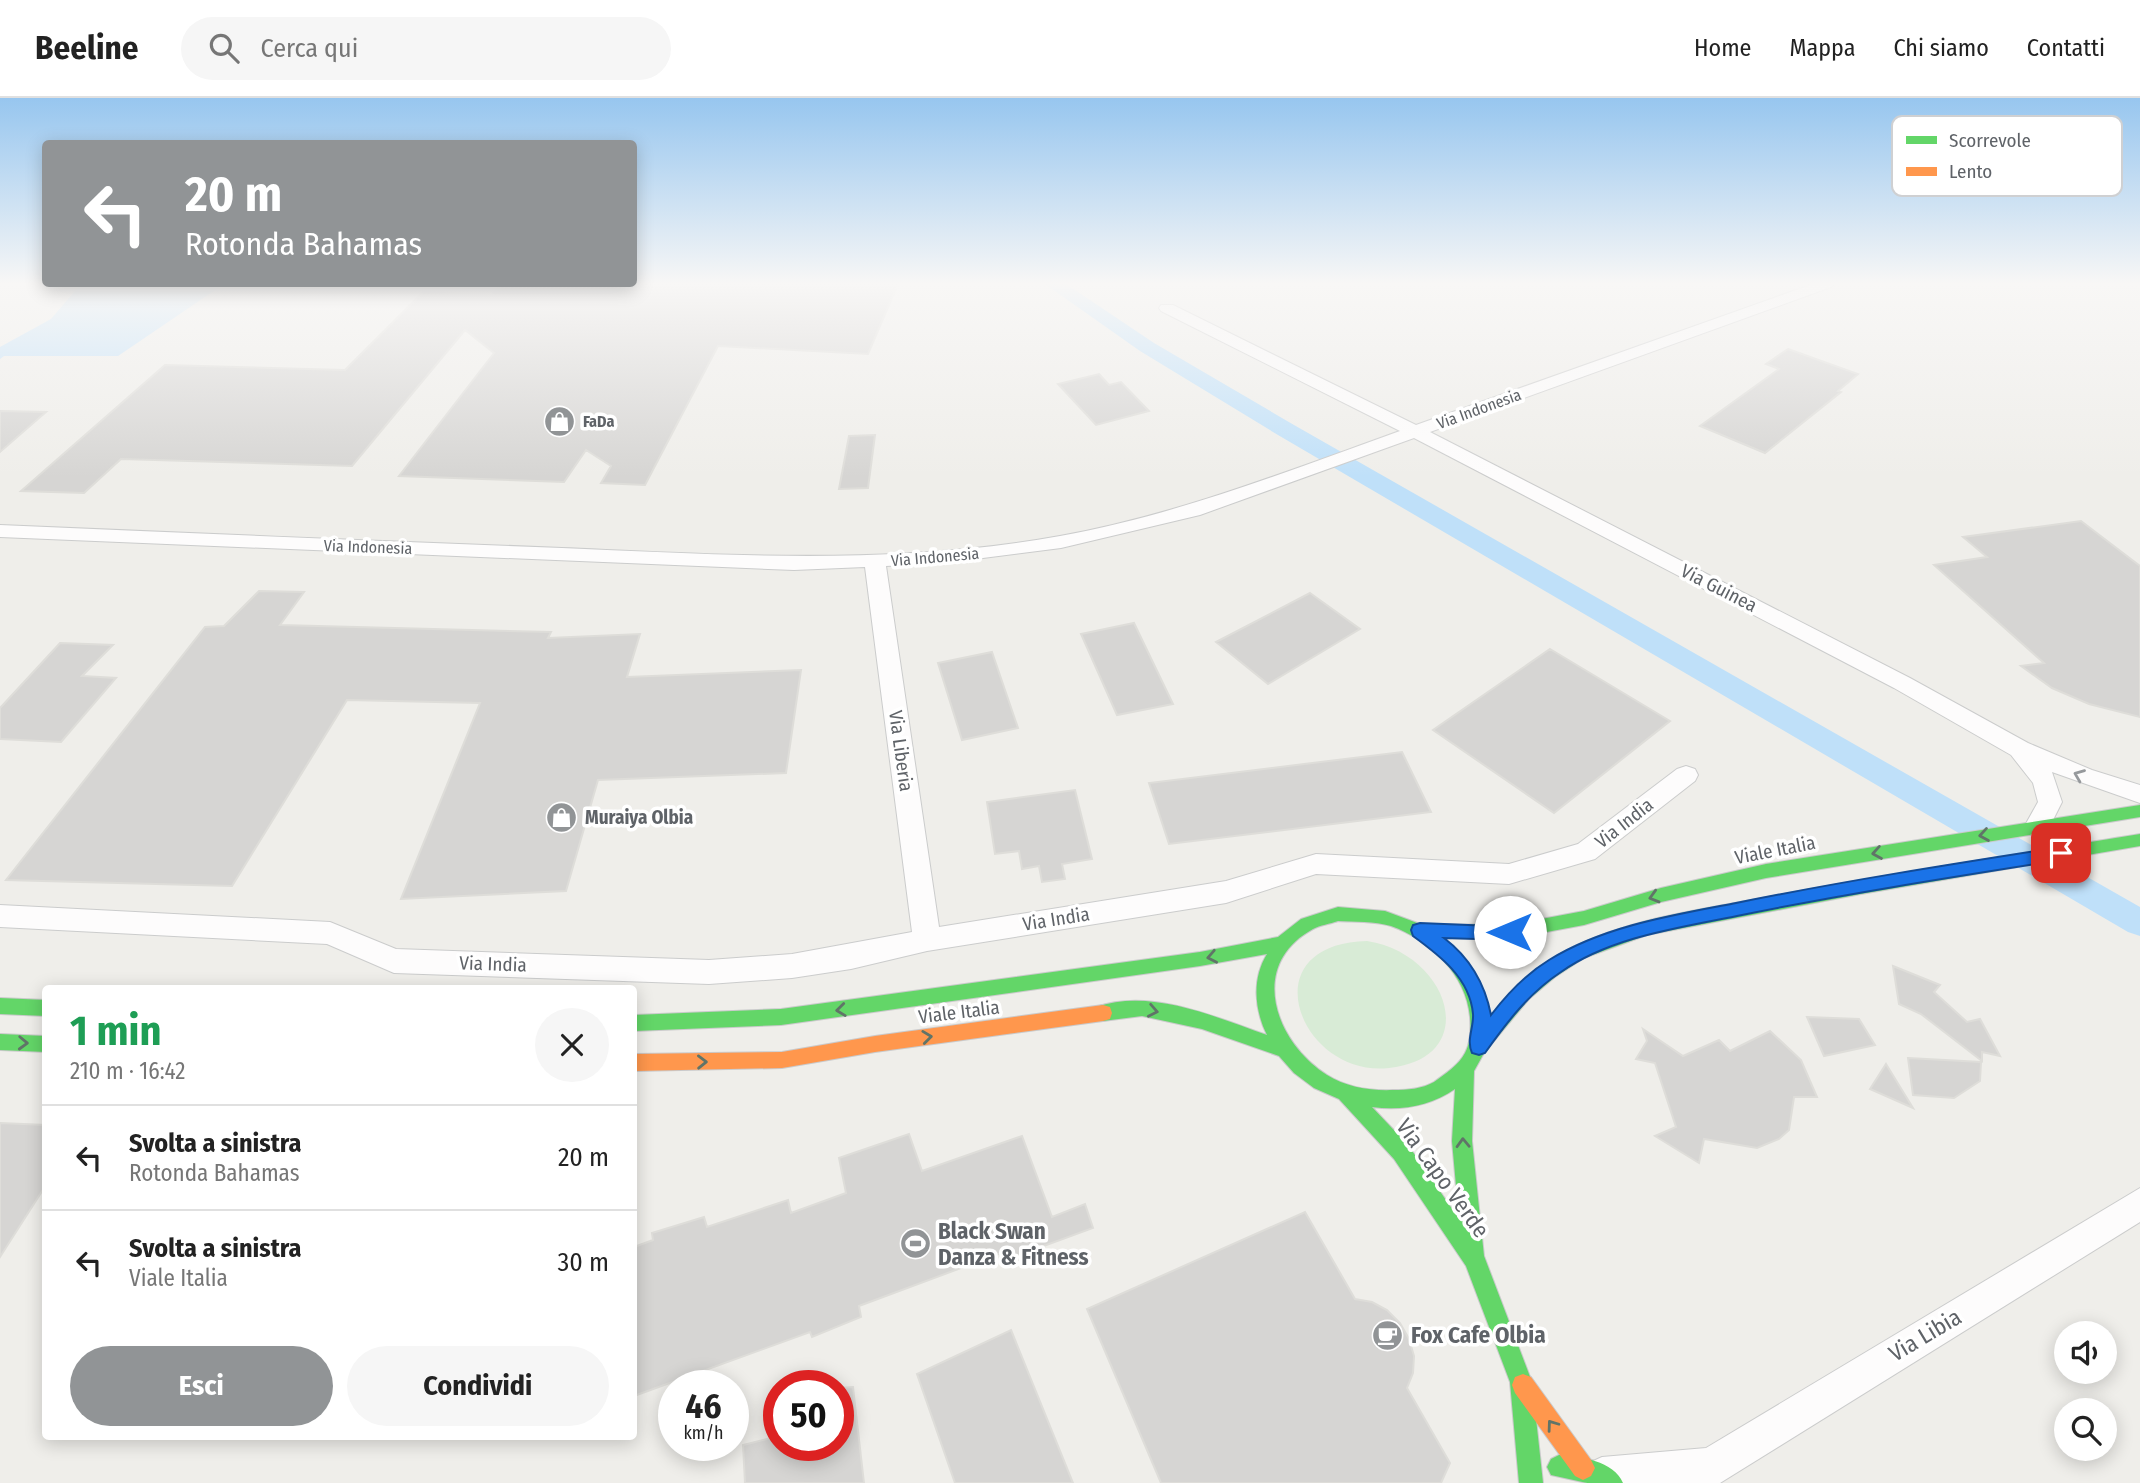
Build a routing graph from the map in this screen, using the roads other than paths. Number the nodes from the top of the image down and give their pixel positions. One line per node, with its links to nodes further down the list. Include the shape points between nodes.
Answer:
1 (1248, 349): 3 (street, Via Guinea)
2 (1647, 349): 3 (street, Via Indonesia)
3 (1415, 432): 5 (street, Via Indonesia, via 1200,509 1061,542); 6 (street, Via Guinea, via 1902,683)
4 (0, 531): 5 (street, Via Indonesia, via 794,564)
5 (875, 562): 14 (street, Via Liberia)
6 (2020, 750): 8 (street, Via Guinea, one-way to 6); 10 (street, Via Guinea, via 2044,780 2050,803)
7 (1686, 775): 14 (street, Via India, via 1586,852 1509,874 1316,864 1226,892)
8 (2140, 794)
9 (2140, 811): 10 (main road, Viale Italia)
10 (2031, 828): 13 (main road, Viale Italia, one-way to 13, via 1766,871 1584,918 1510,932)
11 (2140, 840): 21 (main road, via 1827,891 1656,926 1599,944 1556,965 1509,1006)
12 (0, 916): 14 (street, Via India, via 330,933 394,961 709,972 851,957)
13 (1420, 930): 15 (main road, via 1379,916 1338,914 1304,925); 21 (main road, via 1451,953 1470,978 1482,1013)
14 (927, 940)
15 (1279, 944): 18 (main road, Viale Italia, one-way to 18, via 1175,963 781,1017); 22 (main road, via 1264,975 1265,1013)
16 (0, 1006): 17 (main road)
17 (42, 1008)
18 (637, 1023)
19 (0, 1042): 20 (main road, one-way to 20)
20 (42, 1044)
21 (1479, 1047): 24 (main road)
22 (1283, 1049): 23 (main road, Viale Italia, one-way to 22, via 782,1060 1142,1008 1202,1021); 25 (main road, via 1312,1076)
23 (637, 1063)
24 (1465, 1070): 25 (main road, via 1427,1095 1386,1100); 27 (main road, Via Capo Verde, one-way to 24, via 1462,1141)
25 (1346, 1093): 27 (main road, Via Capo Verde, via 1401,1152)
26 (2140, 1204): 29 (street, Via Libia)
27 (1474, 1259): 28 (main road, Via Capo Verde)
28 (1521, 1382): 30 (main road, Via Capo Verde, one-way to 28); 31 (main road, Via Capo Verde)
29 (1702, 1475): 30 (street, Via Libia)
30 (1598, 1476): 31 (main road, via 1561,1467 1546,1471)
31 (1531, 1483)

